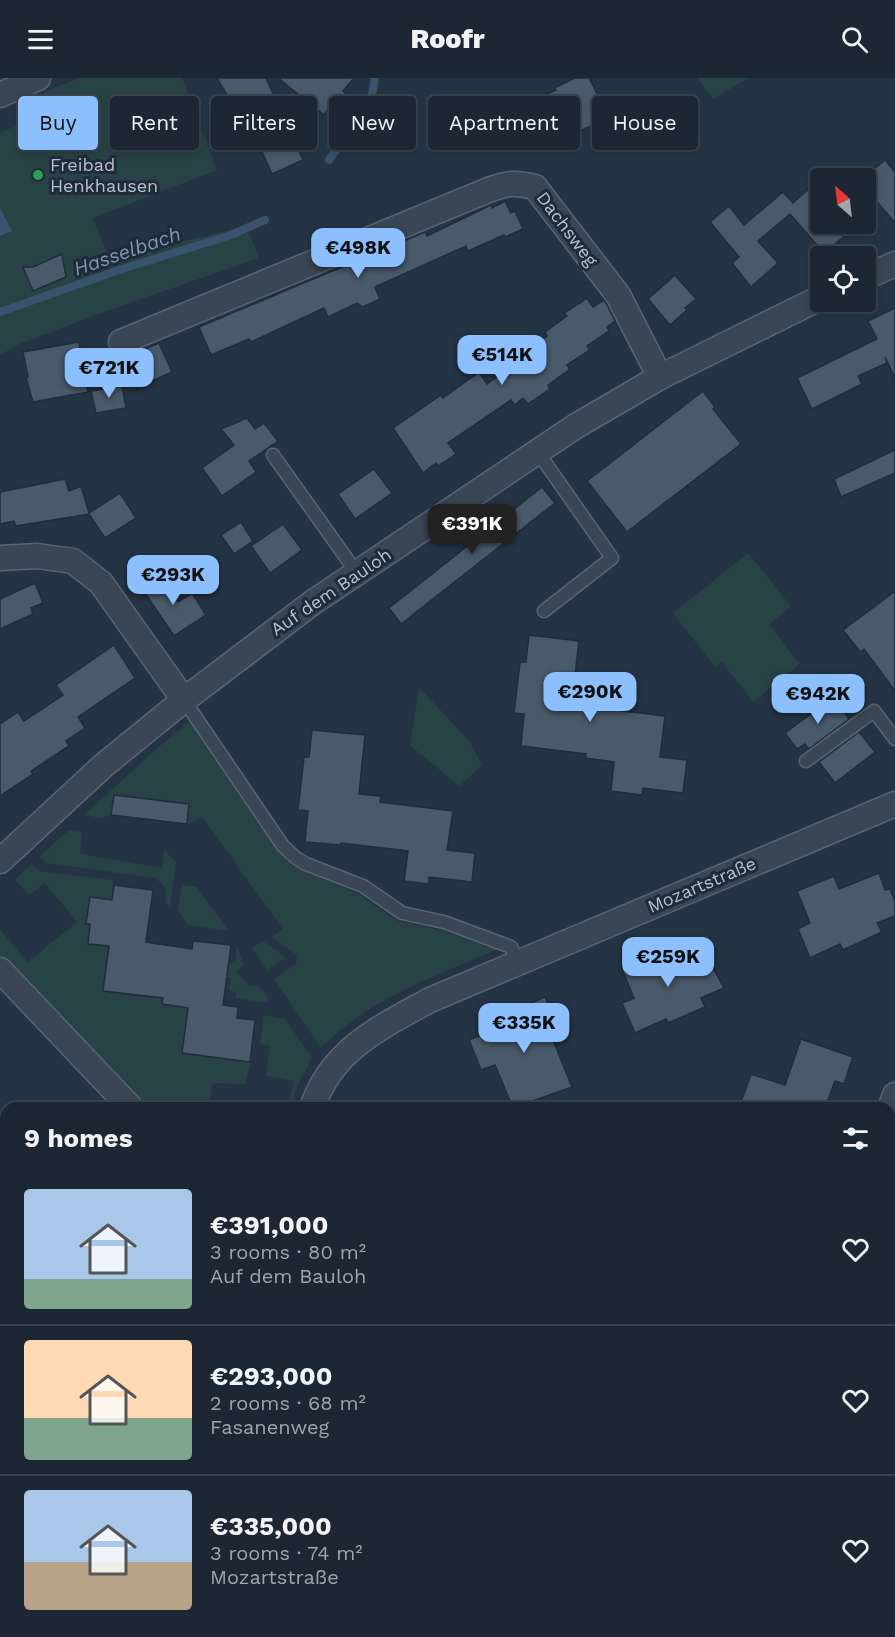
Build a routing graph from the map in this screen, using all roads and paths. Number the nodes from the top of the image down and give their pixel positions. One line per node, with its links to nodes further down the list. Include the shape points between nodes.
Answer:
1 (38, 78): 2 (street)
2 (0, 95)
3 (895, 264): 4 (street)
4 (876, 273)
5 (810, 303): 7 (street, Auf dem Bauloh)
6 (121, 342): 7 (street, Dachsweg, via 486,191 518,183 535,187 618,295)
7 (660, 377): 8 (street, Auf dem Bauloh)
8 (537, 451): 11 (street, Auf dem Bauloh); 12 (lane, via 612,558)
9 (273, 455): 11 (lane)
10 (0, 558): 13 (street, via 38,556 73,561 101,583)
11 (357, 573): 13 (street, Auf dem Bauloh, via 268,634)
12 (544, 611)
13 (184, 700): 17 (street, Auf dem Bauloh, via 104,765); 18 (lane, via 283,846 296,858 363,886 402,913 444,922 511,947)
14 (895, 739): 15 (lane, via 874,711)
15 (806, 761)
16 (895, 804): 18 (street, Mozartstraße)
17 (0, 861)
18 (519, 963): 21 (street, Mozartstraße, via 430,1000 373,1032 331,1069)
19 (0, 970): 20 (street)
20 (124, 1102)
21 (314, 1102)

